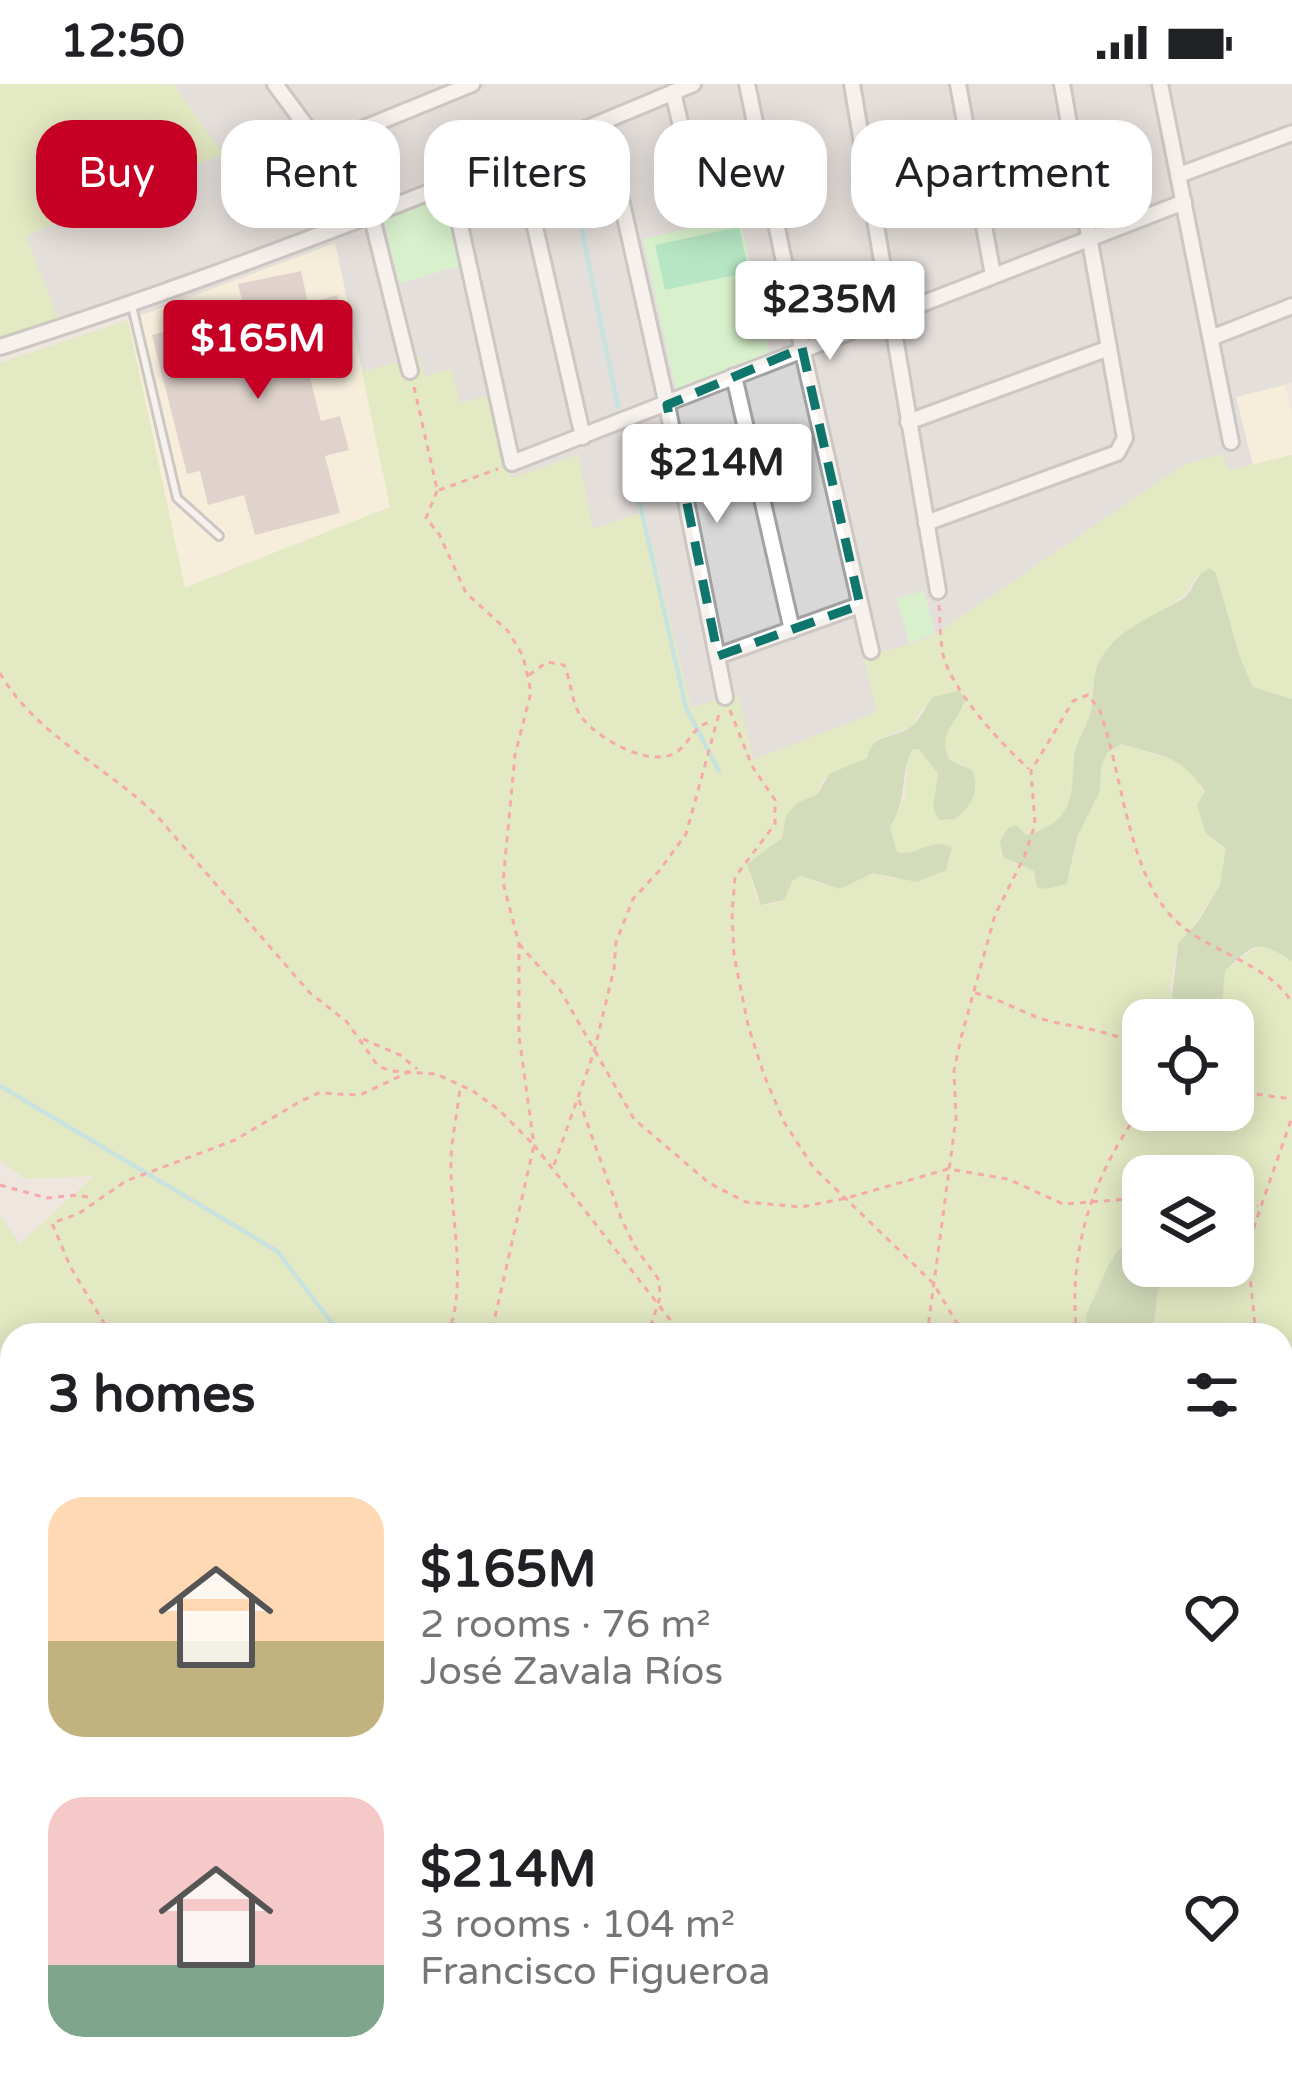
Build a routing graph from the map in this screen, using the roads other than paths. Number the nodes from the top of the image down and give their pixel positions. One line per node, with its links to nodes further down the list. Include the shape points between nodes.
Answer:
1 (275, 84): 10 (street)
2 (472, 84): 11 (street)
3 (693, 84): 9 (street)
4 (747, 84): 29 (street)
5 (852, 84): 26 (street)
6 (958, 84): 23 (street)
7 (1062, 84): 22 (street)
8 (1160, 84): 15 (street)
9 (673, 92): 12 (street); 13 (street)
10 (301, 120)
11 (384, 120)
12 (611, 120)
13 (680, 120)
14 (1292, 133): 15 (street)
15 (1179, 175): 16 (street)
16 (1184, 202): 22 (street); 27 (street)
17 (333, 228): 24 (street)
18 (374, 228): 31 (street)
19 (461, 228): 35 (street, via 512,464)
20 (536, 228): 35 (street)
21 (627, 228): 33 (street)
22 (1090, 236): 23 (street); 30 (street)
23 (993, 275): 26 (street)
24 (132, 303): 28 (street); 38 (lane, via 177,498)
25 (1292, 306): 27 (street)
26 (889, 316): 29 (street); 34 (street)
27 (1210, 338): 36 (street)
28 (0, 347)
29 (802, 348): 32 (street); 40 (street)
30 (1109, 348): 34 (street); 37 (street, via 1125,437 1117,453)
31 (410, 371)
32 (734, 376): 33 (street); 41 (street)
33 (667, 405): 35 (street); 43 (street)
34 (908, 422): 37 (street)
35 (583, 437)
36 (1232, 442)
37 (926, 523): 39 (street)
38 (219, 536)
39 (938, 592)
40 (860, 605): 41 (street); 42 (street)
41 (792, 629): 43 (street)
42 (871, 651)
43 (718, 656): 44 (street)
44 (724, 697)

